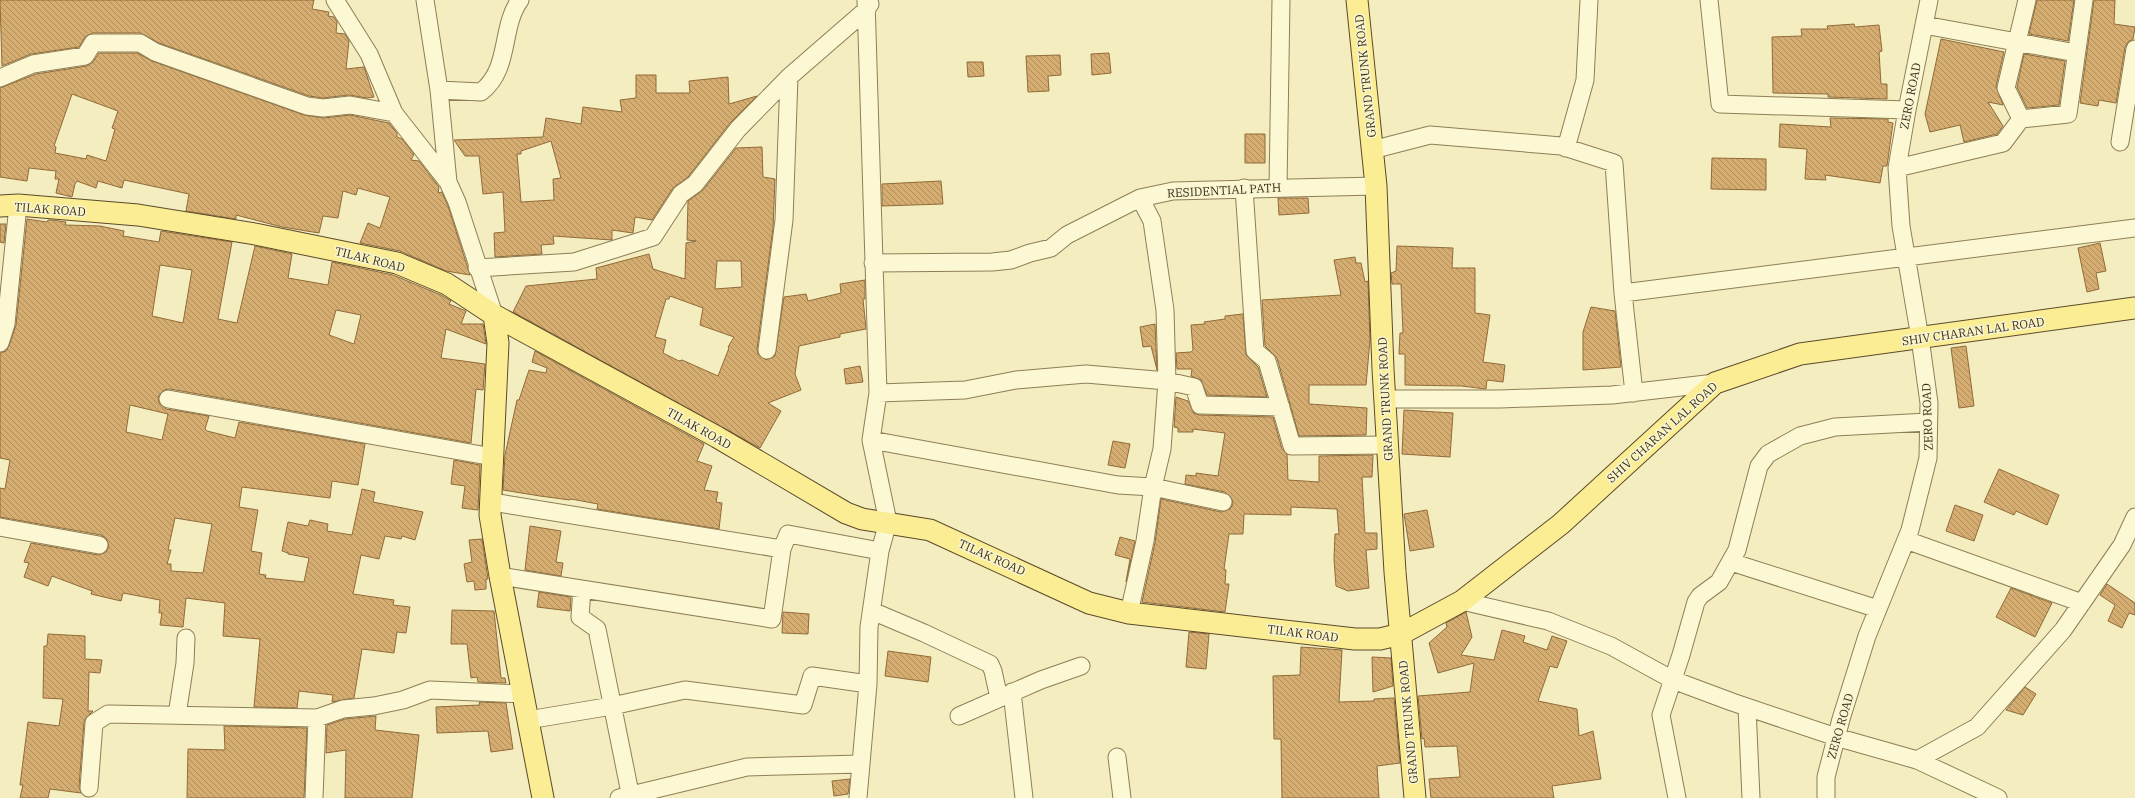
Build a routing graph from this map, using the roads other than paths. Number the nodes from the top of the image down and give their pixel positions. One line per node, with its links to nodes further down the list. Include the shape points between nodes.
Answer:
1 (335, 0): 20 (street, via 369,54)
2 (425, 0): 18 (street)
3 (520, 0): 18 (street, via 514,8 503,56 492,84 481,92)
4 (1281, 0): 28 (street)
5 (1357, 0): 24 (main road, GRAND TRUNK ROAD)
6 (1589, 0): 23 (street, via 1585,80)
7 (1709, 0): 19 (street, via 1720,104)
8 (1929, 0): 12 (street, ZERO ROAD)
9 (2027, 0): 13 (street)
10 (2084, 0): 15 (street)
11 (868, 4): 16 (street); 34 (street)
12 (1924, 26): 13 (street); 19 (street, ZERO ROAD)
13 (2017, 42): 15 (street); 21 (street, via 2006,88)
14 (2135, 50): 22 (street)
15 (2076, 53): 21 (street, via 2068,114)
16 (789, 77): 35 (street, via 738,129 695,184 681,194 653,237 574,262); 41 (street, via 784,220)
17 (0, 78): 20 (street, via 33,64 85,56 93,42 140,43 155,52 307,106 323,108 350,105)
18 (439, 90): 26 (street)
19 (1906, 110): 25 (street, ZERO ROAD)
20 (394, 113): 26 (street)
21 (2021, 119): 25 (street, via 2003,143)
22 (2120, 142)
23 (1566, 148): 24 (street, via 1430,136); 36 (street, via 1614,162)
24 (1372, 150): 27 (main road, GRAND TRUNK ROAD)
25 (1897, 168): 33 (street, ZERO ROAD)
26 (448, 182): 35 (street, via 457,202)
27 (1376, 186): 28 (street, RESIDENTIAL PATH); 47 (main road, GRAND TRUNK ROAD)
28 (1278, 187): 29 (street, RESIDENTIAL PATH)
29 (1244, 188): 30 (street, RESIDENTIAL PATH, via 1173,191); 48 (street, via 1255,351 1267,361)
30 (1140, 198): 34 (street, RESIDENTIAL PATH, via 1067,235 1051,248 1011,260); 42 (street, via 1152,221 1166,310)
31 (9, 206): 38 (main road, TILAK ROAD, via 138,215 255,234 398,263 447,284); 40 (street, via 6,324)
32 (2135, 228): 33 (street)
33 (1906, 257): 36 (street); 39 (street, ZERO ROAD)
34 (873, 263): 44 (street)
35 (477, 268): 38 (street)
36 (1623, 293): 45 (street)
37 (2135, 308): 39 (main road, SHIV CHARAN LAL ROAD)
38 (494, 315): 52 (main road, via 498,343); 57 (main road, TILAK ROAD, via 717,437 846,513 862,519)
39 (1920, 338): 43 (main road, SHIV CHARAN LAL ROAD, via 1800,354); 49 (street, ZERO ROAD)
40 (0, 343)
41 (767, 350)
42 (1167, 381): 44 (street, via 1086,374 1016,380 965,390); 48 (street, via 1194,387 1200,405); 53 (street, via 1162,449)
43 (1715, 383): 45 (street); 66 (main road, SHIV CHARAN LAL ROAD, via 1561,524)
44 (878, 393): 50 (street)
45 (1634, 393): 47 (street, via 1500,399)
46 (168, 399): 52 (street)
47 (1385, 399): 51 (main road, GRAND TRUNK ROAD)
48 (1281, 407): 51 (street, via 1292,446)
49 (1928, 422): 59 (street, ZERO ROAD, via 1928,458); 63 (street, via 1835,427 1800,436 1768,454 1759,466 1737,550)
50 (871, 440): 53 (street, via 1118,485); 57 (street)
51 (1388, 445): 71 (main road, GRAND TRUNK ROAD)
52 (493, 457): 54 (main road)
53 (1154, 487): 55 (street); 70 (street)
54 (492, 502): 61 (street); 64 (main road, via 490,515)
55 (1223, 502)
56 (2135, 517): 67 (street, via 2122,545)
57 (888, 522): 62 (street); 70 (main road, TILAK ROAD, via 930,530 1090,603)
58 (0, 527): 60 (street)
59 (1906, 540): 67 (street); 68 (street, ZERO ROAD)
60 (99, 545)
61 (782, 549): 62 (street, via 788,534); 65 (street, via 772,619)
62 (880, 551): 69 (street)
63 (1731, 562): 68 (street); 74 (street, via 1719,582 1696,602)
64 (500, 576): 65 (street); 76 (main road)
65 (582, 590): 78 (street, via 580,617 597,629)
66 (1462, 601): 71 (main road, SHIV CHARAN LAL ROAD); 74 (street, via 1548,621 1611,646)
67 (2082, 603): 86 (street, via 2063,630 1976,727)
68 (1878, 609): 84 (street, ZERO ROAD, via 1867,636)
69 (872, 611): 75 (street, via 869,627); 77 (street, via 990,664)
70 (1129, 613): 71 (main road, TILAK ROAD, via 1355,639 1380,639)
71 (1401, 634): 95 (main road, GRAND TRUNK ROAD)
72 (186, 638): 80 (street, via 185,663)
73 (1081, 666): 77 (street)
74 (1673, 680): 79 (street); 96 (street, via 1661,715)
75 (868, 684): 78 (street, via 812,676 803,705 685,690); 87 (street)
76 (523, 694): 82 (street, via 430,690 403,700 343,709); 83 (main road)
77 (1005, 695): 81 (street); 93 (street)
78 (612, 706): 83 (street); 89 (street)
79 (1747, 707): 84 (street); 97 (street)
80 (176, 716): 82 (street); 88 (street, via 108,714 94,723)
81 (958, 716)
82 (317, 718): 90 (street)
83 (528, 720): 91 (main road)
84 (1836, 737): 86 (street); 98 (street, ZERO ROAD, via 1826,777)
85 (1117, 757): 94 (street)
86 (1917, 760): 99 (street)
87 (861, 764): 89 (street, via 747,767); 92 (street)
88 (89, 788)
89 (627, 797)
90 (314, 798)
91 (543, 798)
92 (858, 798)
93 (1024, 798)
94 (1122, 798)
95 (1415, 798)
96 (1677, 798)
97 (1751, 798)
98 (1826, 798)
99 (1998, 798)

